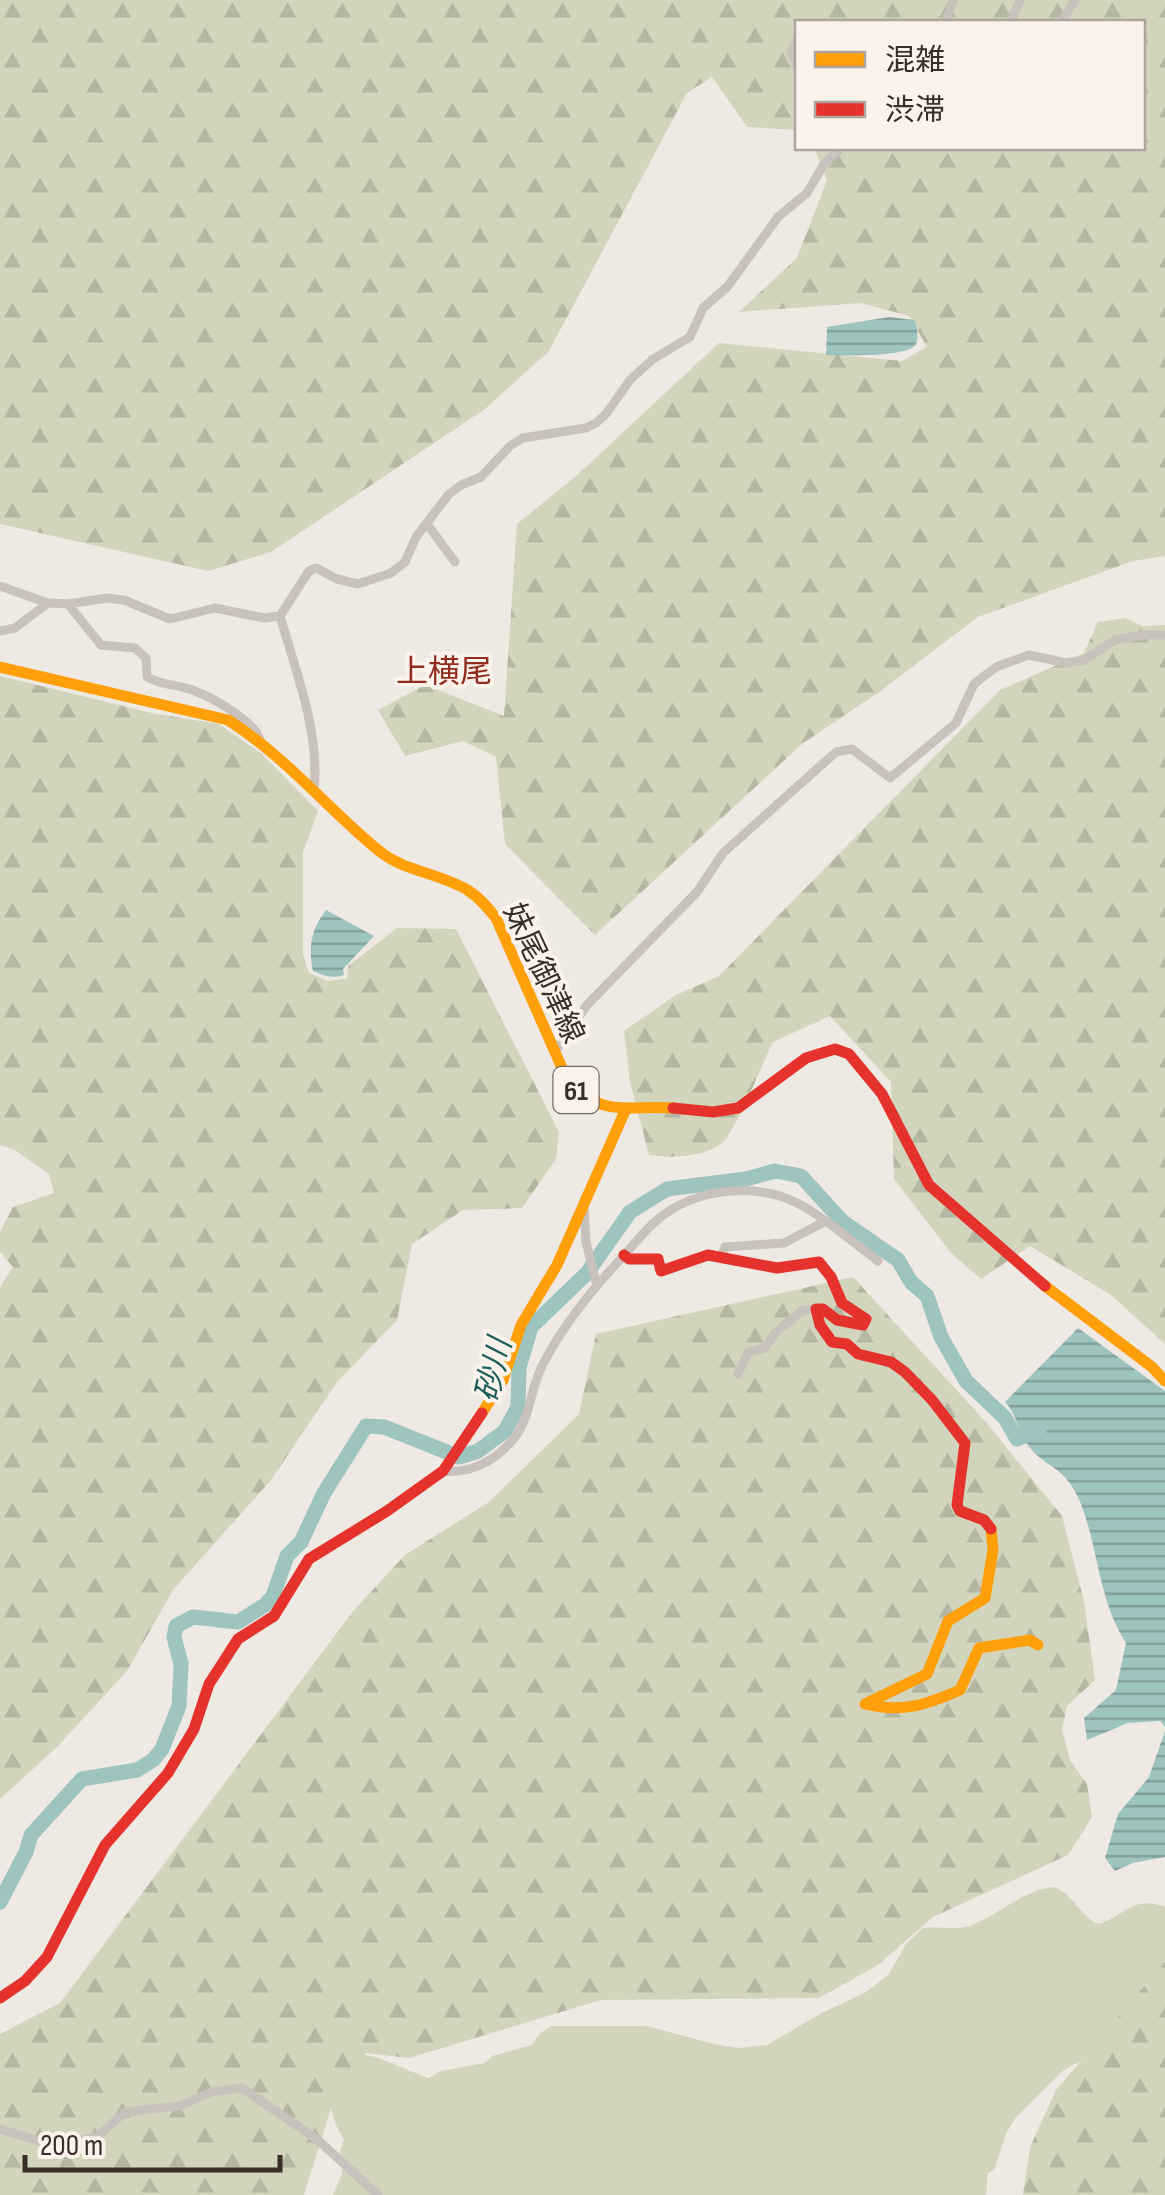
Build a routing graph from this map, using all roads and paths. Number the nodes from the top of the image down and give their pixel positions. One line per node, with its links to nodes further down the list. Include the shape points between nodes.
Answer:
1 (839, 150): 2 (street, via 703,308 690,337 653,358 606,414 586,428 523,438 482,477 450,494)
2 (427, 524): 3 (street); 7 (street, via 391,574 358,584 309,570)
3 (454, 562)
4 (0, 586): 5 (street)
5 (48, 603): 6 (street); 8 (street)
6 (68, 604): 7 (street, via 124,600 170,619 215,608); 11 (street, via 101,644 135,648 146,658 147,677 196,691 242,718)
7 (280, 616): 12 (street, via 306,706)
8 (0, 631)
9 (1165, 634): 13 (street, via 1115,640 1084,660 1029,655 996,666 974,684 956,723 890,778 852,749 836,752 723,853 698,892 587,1005)
10 (0, 666): 11 (street, 妹尾御津線 / 61, via 204,713)
11 (260, 740): 12 (street, 妹尾御津線 / 61)
12 (314, 791): 13 (street, 妹尾御津線 / 61, via 381,853 481,901 509,945)
13 (554, 1053): 14 (street, 妹尾御津線 / 61, via 583,1098)
14 (626, 1111): 15 (street); 23 (street, 妹尾御津線 / 61, via 733,1110 813,1052 849,1054 872,1081 929,1185)
15 (584, 1208): 20 (street); 24 (street, via 521,1325 493,1399)
16 (824, 1222): 17 (street, via 773,1194 727,1192 666,1213); 18 (street, via 784,1243 724,1246); 19 (street)
17 (624, 1255): 18 (street, via 658,1259 661,1272 708,1255); 20 (street)
18 (721, 1258): 21 (street, via 777,1268 818,1262 842,1303 866,1322 837,1320)
19 (878, 1261)
20 (596, 1281): 24 (street, via 539,1371 514,1438 478,1466 459,1472)
21 (816, 1309): 22 (street, via 803,1310 764,1348 748,1352); 25 (street, via 832,1342 905,1372 962,1437 957,1505 984,1520 994,1536 985,1598 948,1621 927,1674 865,1704 915,1710 960,1690 980,1648)
22 (738, 1374)
23 (1165, 1381)
24 (446, 1466): 26 (street, via 320,1549 274,1616 238,1639 168,1773 104,1846 47,1957)
25 (1038, 1644)
26 (0, 1998)
27 (0, 2129): 28 (street, via 44,2143 70,2142 97,2137 125,2112 180,2106 242,2088 318,2140)
28 (378, 2195)

